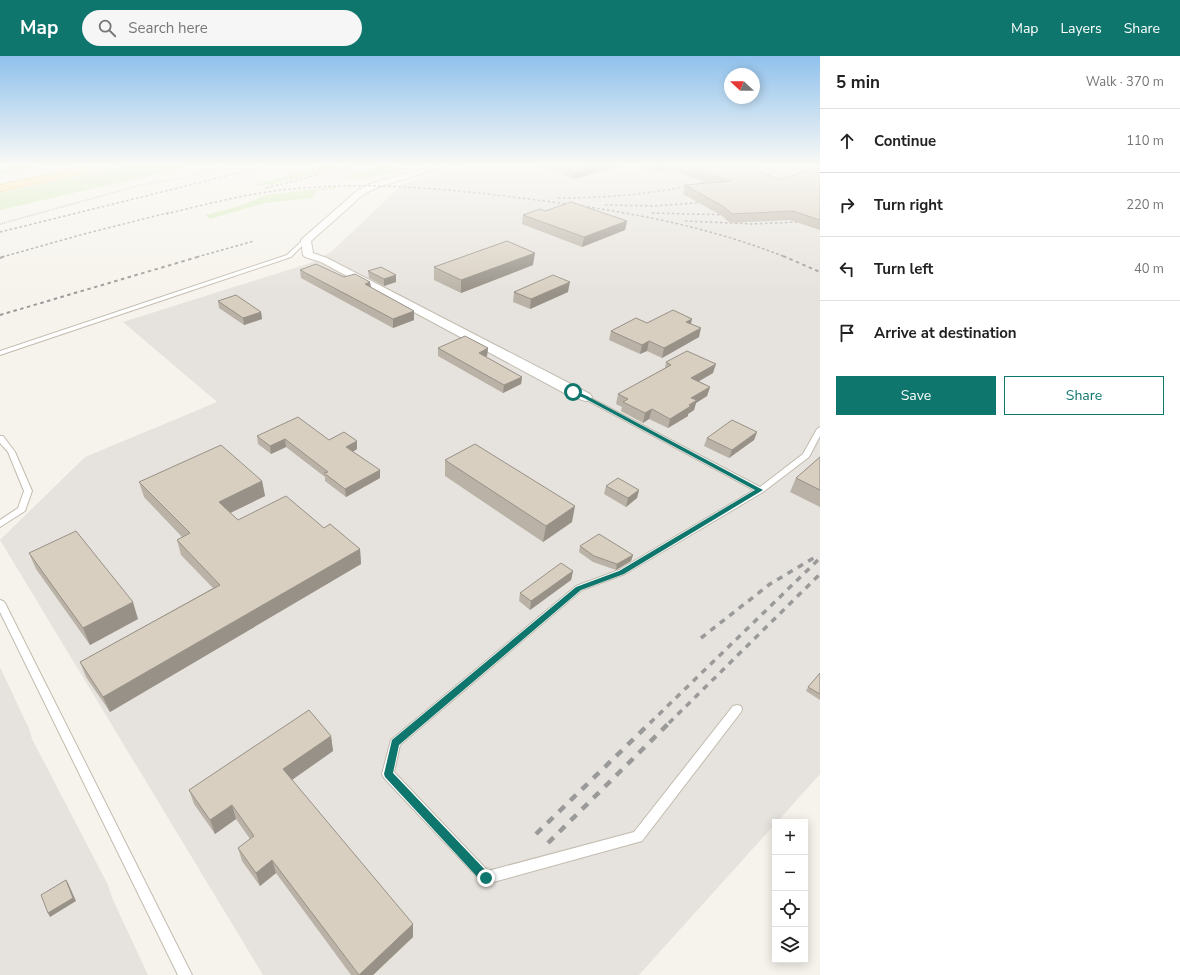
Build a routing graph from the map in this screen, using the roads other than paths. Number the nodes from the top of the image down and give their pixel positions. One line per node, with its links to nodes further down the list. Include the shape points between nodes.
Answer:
1 (343, 208): 2 (street)
2 (306, 240): 3 (lane, via 289,256); 4 (street, via 308,255 324,260)
3 (0, 353)
4 (585, 397): 7 (lane)
5 (820, 429): 7 (lane, via 806,455)
6 (0, 438): 8 (lane, via 11,452 28,491 22,509)
7 (760, 490): 10 (lane, via 622,572 579,588 395,743 388,774 486,878 638,837)
8 (0, 524)
9 (0, 603): 11 (lane)
10 (737, 708)
11 (185, 975)

